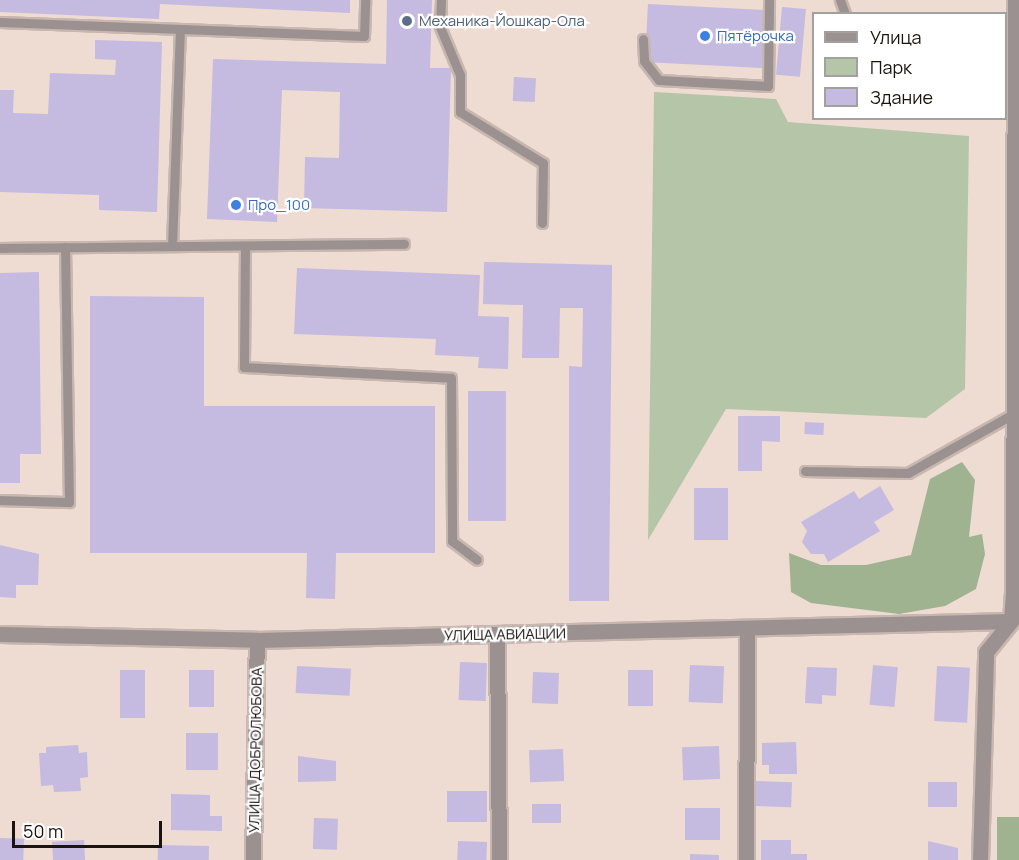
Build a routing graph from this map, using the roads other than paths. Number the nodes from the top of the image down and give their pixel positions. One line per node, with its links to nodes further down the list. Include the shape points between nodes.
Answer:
1 (365, 0): 6 (lane, via 364,36)
2 (441, 0): 8 (lane, via 440,27 460,75 460,112 543,164)
3 (770, 0): 7 (lane, via 768,86 659,80 644,61)
4 (1015, 0): 14 (street)
5 (0, 22): 6 (lane)
6 (180, 29): 10 (lane)
7 (643, 39)
8 (542, 223)
9 (404, 244): 11 (lane)
10 (172, 246): 11 (lane); 12 (lane)
11 (245, 246): 17 (lane, via 244,367 451,378 452,541)
12 (65, 247): 13 (lane); 16 (lane, via 69,502)
13 (0, 248)
14 (1013, 414): 15 (lane, via 908,473); 18 (street)
15 (805, 471)
16 (0, 500)
17 (477, 560)
18 (1016, 594): 19 (street)
19 (1011, 621): 20 (street, УЛИЦА АВИАЦИИ); 27 (street, via 986,652)
20 (747, 631): 22 (street, УЛИЦА АВИАЦИИ); 26 (street)
21 (0, 634): 23 (street, УЛИЦА АВИАЦИИ)
22 (497, 634): 23 (street, УЛИЦА АВИАЦИИ); 25 (street)
23 (257, 640): 24 (street, УЛИЦА ДОБРОЛЮБОВА)
24 (253, 860)
25 (499, 860)
26 (746, 860)
27 (980, 860)

